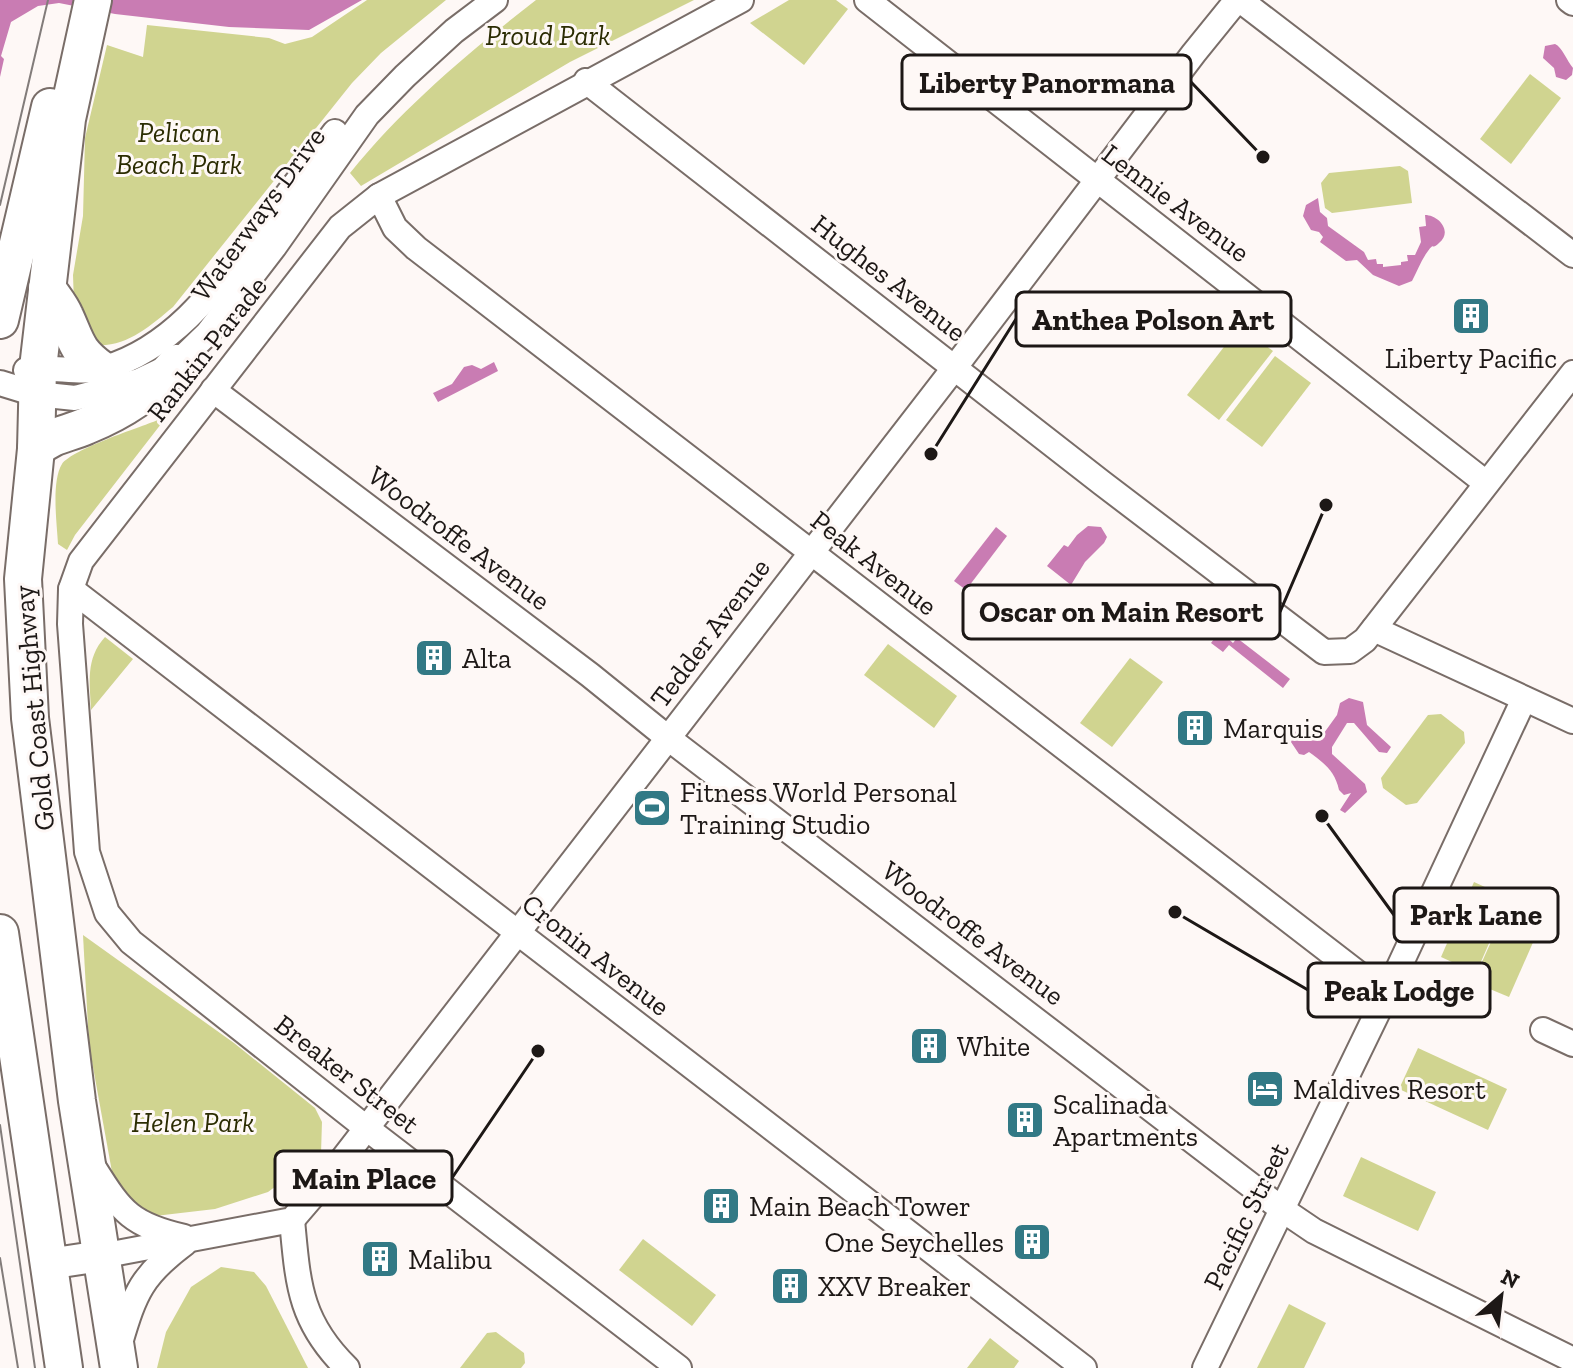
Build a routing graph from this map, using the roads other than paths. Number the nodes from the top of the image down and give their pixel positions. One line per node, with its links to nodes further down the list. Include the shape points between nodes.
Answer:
1 (75, 0): 8 (highway, Gold Coast Highway)
2 (93, 0): 8 (highway, Gold Coast Highway)
3 (466, 0): 17 (street, Waterways Drive, via 354,108 199,308 166,337)
4 (495, 0): 15 (street, Waterways Drive, via 454,31 367,115 274,247 208,333)
5 (741, 0): 9 (street, Rankin Parade)
6 (867, 0): 10 (street, Lennie Avenue)
7 (1239, 0): 10 (street, Tedder Avenue); 12 (street)
8 (75, 41): 13 (highway, Gold Coast Highway); 14 (highway, Gold Coast Highway)
9 (586, 81): 11 (street, Rankin Parade); 16 (street, Hughes Avenue)
10 (1097, 181): 16 (street, Tedder Avenue); 24 (street, Lennie Avenue)
11 (379, 196): 22 (street, Rankin Parade, via 340,227); 25 (street, Peak Avenue, via 395,228 410,243)
12 (1573, 255)
13 (47, 288): 17 (highway, via 82,356); 20 (highway, Gold Coast Highway)
14 (0, 320)
15 (177, 363): 20 (street, Waterways Drive, via 139,381 75,398); 23 (highway, via 132,403 50,437)
16 (955, 367): 25 (street, Tedder Avenue); 27 (street, Hughes Avenue, via 1314,646 1332,653 1350,651)
17 (101, 369): 20 (street, Waterways Drive)
18 (1573, 373): 24 (street)
19 (0, 375): 20 (street)
20 (37, 381): 21 (street); 23 (highway, Gold Coast Highway)
21 (0, 383)
22 (213, 390): 26 (street, Rankin Parade, via 81,561); 30 (street, Woodroffe Avenue)
23 (36, 449): 38 (highway, Gold Coast Highway, via 23,579 30,718)
24 (1486, 483): 27 (street)
25 (810, 553): 30 (street, Tedder Avenue); 34 (street, Peak Avenue)
26 (71, 589): 31 (street, Cronin Avenue); 33 (street, Rankin Parade, via 87,852 107,913)
27 (1374, 629): 28 (street)
28 (1524, 699): 29 (street); 34 (street, Pacific Street)
29 (1573, 721)
30 (668, 738): 31 (street, Tedder Avenue); 39 (street, Woodroffe Avenue)
31 (517, 932): 37 (street, Tedder Avenue); 49 (street, Cronin Avenue)
32 (0, 933): 43 (highway)
33 (131, 942): 37 (street, Breaker Street)
34 (1386, 995): 39 (street, Pacific Street)
35 (1543, 1030): 36 (street)
36 (1573, 1044)
37 (365, 1127): 40 (street, Tedder Avenue); 48 (street, Breaker Street)
38 (85, 1152): 41 (street, via 111,1196 131,1217 151,1229); 42 (highway, Gold Coast Highway)
39 (1283, 1210): 44 (street, Woodroffe Avenue, via 1314,1231); 50 (street, Pacific Street)
40 (292, 1220): 41 (street); 47 (street, via 306,1313)
41 (190, 1239): 42 (street); 45 (street, via 143,1280 130,1308)
42 (101, 1256): 43 (main road); 45 (highway, Gold Coast Highway)
43 (48, 1264): 46 (highway)
44 (1570, 1359)
45 (118, 1361)
46 (64, 1368)
47 (347, 1368)
48 (679, 1368)
49 (1084, 1368)
50 (1205, 1368)

